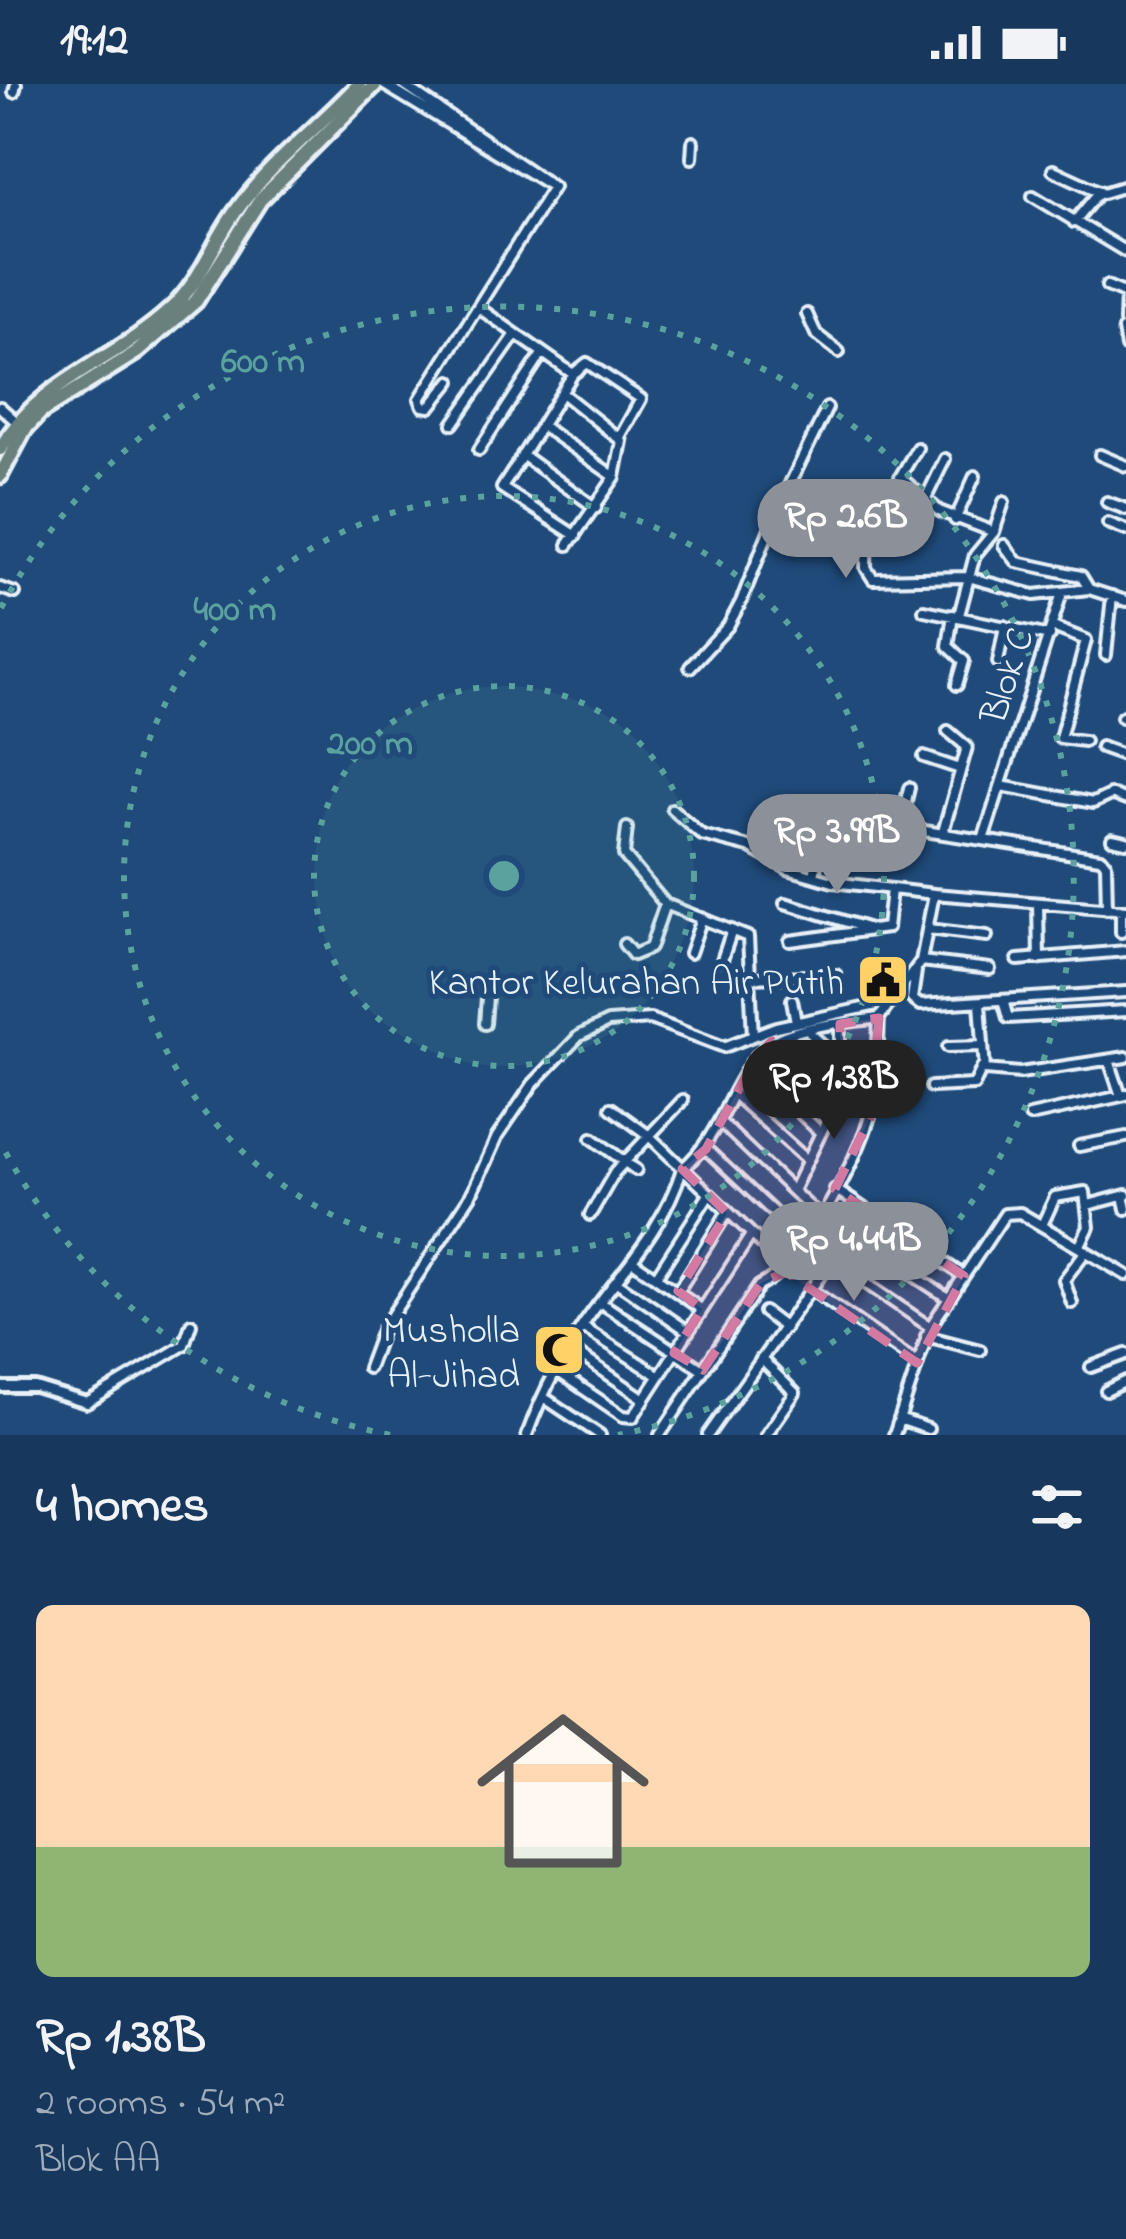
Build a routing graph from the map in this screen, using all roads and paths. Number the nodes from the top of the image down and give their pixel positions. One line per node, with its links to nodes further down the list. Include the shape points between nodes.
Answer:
1 (358, 84): 5 (main road)
2 (380, 84): 5 (main road); 8 (street)
3 (401, 84): 8 (street)
4 (693, 142): 6 (street)
5 (297, 154): 29 (main road, via 235,212 199,277 167,313 50,391)
6 (692, 158)
7 (1053, 170): 10 (street)
8 (551, 185): 16 (street)
9 (1126, 186): 10 (street)
10 (1100, 191): 12 (street)
11 (1033, 196): 12 (street)
12 (1074, 221): 13 (street)
13 (1126, 252)
14 (1107, 286): 15 (street)
15 (1126, 294): 18 (street)
16 (479, 308): 19 (street); 24 (street, via 420,399 423,406)
17 (807, 314): 21 (street)
18 (1124, 326): 20 (street)
19 (516, 334): 22 (street); 28 (street)
20 (1126, 347)
21 (839, 352)
22 (542, 354): 23 (street); 34 (street)
23 (571, 372): 25 (street); 31 (street, via 587,363 641,400)
24 (451, 381)
25 (563, 394): 30 (street); 31 (street)
26 (0, 407): 29 (street)
27 (827, 408): 42 (street)
28 (453, 424)
29 (21, 425): 33 (main road); 39 (main road)
30 (542, 427): 35 (street); 41 (street)
31 (621, 435): 41 (street)
32 (916, 448): 44 (street, via 899,474)
33 (0, 449)
34 (479, 450)
35 (522, 454): 47 (street); 56 (street, via 502,488)
36 (1100, 455): 38 (street)
37 (945, 459): 44 (street)
38 (1126, 466)
39 (0, 476)
40 (976, 476): 51 (street)
41 (615, 477): 47 (street)
42 (791, 486): 43 (street); 48 (street)
43 (806, 495)
44 (925, 500): 51 (street)
45 (1004, 502): 55 (street)
46 (1107, 502): 49 (street)
47 (596, 508): 56 (street)
48 (778, 508): 53 (street, via 814,542); 72 (street, via 728,626)
49 (1126, 508)
50 (885, 518): 53 (street)
51 (955, 520): 55 (street)
52 (1108, 523): 54 (street)
53 (867, 530): 59 (street, via 873,579)
54 (1126, 530)
55 (994, 532): 59 (street)
56 (576, 536): 57 (street)
57 (568, 545)
58 (1004, 545): 61 (street, via 1017,562 1081,576)
59 (968, 577): 63 (street); 67 (street)
60 (0, 588): 62 (street)
61 (1089, 589): 63 (street); 64 (street)
62 (15, 593)
63 (1061, 596): 69 (street, Blok C)
64 (1112, 596): 65 (street); 70 (street)
65 (1126, 601)
66 (923, 610): 67 (street)
67 (956, 615): 68 (street); 73 (street, via 949,646 964,661)
68 (1005, 626): 69 (street); 71 (street)
69 (1051, 631): 75 (street, via 1086,640 1060,738); 80 (street, Blok C)
70 (1106, 655)
71 (998, 662)
72 (690, 667)
73 (957, 685)
74 (947, 731): 79 (street, via 967,743)
75 (1084, 741)
76 (1100, 747): 77 (street)
77 (1126, 756)
78 (924, 757): 79 (street)
79 (960, 769): 88 (street)
80 (1001, 785): 82 (street, via 1093,803 1111,795); 90 (street, Blok C)
81 (909, 788): 86 (street)
82 (1126, 800)
83 (672, 809): 92 (street, via 702,835)
84 (825, 819): 85 (street, via 785,810); 86 (street); 92 (street)
85 (779, 827)
86 (900, 827): 88 (street)
87 (627, 828): 97 (street, via 624,855)
88 (943, 832): 90 (street)
89 (1112, 839): 91 (street)
90 (982, 840): 98 (street, via 1103,860)
91 (1126, 842)
92 (814, 876): 93 (street)
93 (891, 889): 94 (street); 103 (street, via 888,926)
94 (934, 894): 96 (street); 101 (street)
95 (785, 903): 103 (street)
96 (1039, 903): 98 (street); 110 (street)
97 (665, 904): 100 (street); 107 (street, via 646,951 629,954)
98 (1107, 908): 99 (street)
99 (1124, 910): 104 (street)
100 (702, 918): 102 (street); 109 (street)
101 (928, 929): 105 (street); 113 (street)
102 (732, 930): 111 (street); 116 (street, via 750,941)
103 (874, 931): 106 (street)
104 (1121, 932)
105 (987, 936)
106 (790, 941)
107 (624, 944)
108 (1126, 951): 110 (street)
109 (690, 953)
110 (1040, 959): 112 (street)
111 (722, 960)
112 (1018, 960)
113 (918, 965): 114 (street); 121 (street); 122 (street, via 916,1004)
114 (990, 969)
115 (836, 975): 116 (street)
116 (751, 979): 129 (street)
117 (488, 983): 126 (street)
118 (1126, 992): 120 (street)
119 (792, 1000): 125 (street)
120 (1004, 1000): 122 (street); 123 (street, via 1008,1018)
121 (886, 1003): 124 (street); 125 (street)
122 (980, 1003): 132 (street)
123 (1126, 1011)
124 (879, 1018): 127 (street); 156 (street, via 870,1118)
125 (796, 1022): 129 (street)
126 (485, 1024)
127 (840, 1024): 128 (street); 135 (street)
128 (809, 1031): 130 (street); 135 (street)
129 (753, 1036): 198 (street, via 716,1047 665,1021 608,1022 579,1036 533,1083 382,1330)
130 (772, 1042): 136 (street); 142 (street)
131 (948, 1046): 132 (street)
132 (982, 1046): 137 (street)
133 (1126, 1057): 134 (street)
134 (1109, 1060): 137 (street, via 1021,1073); 139 (street)
135 (840, 1061): 142 (street)
136 (750, 1066): 140 (street); 146 (street)
137 (982, 1068): 138 (street, via 974,1085)
138 (931, 1088)
139 (1123, 1095): 144 (street)
140 (736, 1096): 145 (street); 152 (street)
141 (683, 1100): 147 (street)
142 (836, 1104): 146 (street)
143 (611, 1108): 147 (street)
144 (1030, 1116)
145 (722, 1123): 151 (street); 157 (street)
146 (821, 1133): 152 (street)
147 (648, 1135): 153 (street); 154 (street)
148 (1126, 1137): 150 (street)
149 (592, 1138): 153 (street)
150 (1079, 1146)
151 (706, 1150): 154 (street); 169 (street)
152 (807, 1160): 157 (street)
153 (625, 1161): 155 (street); 163 (street)
154 (682, 1169): 158 (street); 171 (street)
155 (636, 1170)
156 (835, 1189): 164 (street); 165 (street)
157 (793, 1191): 164 (street)
158 (708, 1196): 162 (street); 177 (street)
159 (1124, 1196): 160 (street); 161 (street)
160 (1088, 1205): 166 (street, via 1082,1190 1055,1197); 170 (street)
161 (1126, 1209)
162 (728, 1213): 167 (street); 179 (street)
163 (590, 1215)
164 (820, 1217): 169 (street)
165 (875, 1217): 168 (street); 176 (street)
166 (1042, 1225): 170 (street); 176 (street, via 1004,1214)
167 (751, 1235): 173 (street); 184 (street)
168 (860, 1240): 174 (street); 181 (street)
169 (805, 1242): 172 (street); 173 (street)
170 (1082, 1249): 175 (street); 183 (street, via 1064,1280)
171 (634, 1262): 177 (street); 178 (street)
172 (830, 1262): 174 (street); 180 (street)
173 (786, 1267): 199 (street, via 759,1286)
174 (841, 1268): 190 (street)
175 (1126, 1275)
176 (964, 1276): 181 (street)
177 (656, 1277): 179 (street)
178 (618, 1282): 182 (street); 189 (street)
179 (678, 1291): 184 (street)
180 (812, 1291): 188 (street); 196 (street)
181 (948, 1298): 190 (street)
182 (600, 1302): 187 (street); 193 (street)
183 (1072, 1303)
184 (702, 1310): 189 (street)
185 (764, 1312): 188 (street)
186 (191, 1324): 203 (street, via 184,1345 87,1403 34,1387)
187 (584, 1328): 191 (street); 201 (street)
188 (784, 1328): 195 (street)
189 (688, 1330): 193 (street)
190 (928, 1331): 192 (street); 196 (street)
191 (571, 1349): 200 (street); 206 (street)
192 (980, 1350)
193 (674, 1353): 199 (street); 201 (street)
194 (1126, 1354): 197 (street)
195 (761, 1359): 212 (street); 213 (street, via 795,1393)
196 (917, 1363): 207 (street)
197 (1091, 1367)
198 (368, 1368)
199 (703, 1370): 211 (street)
200 (557, 1371): 205 (street); 206 (street, via 623,1417 633,1417)
201 (658, 1375): 206 (street)
202 (1126, 1381): 204 (street)
203 (0, 1387)
204 (1106, 1391)
205 (543, 1396): 209 (street); 210 (street)
206 (644, 1398)
207 (899, 1419): 208 (street); 214 (street)
208 (928, 1429)
209 (527, 1435)
210 (600, 1435)
211 (660, 1435)
212 (708, 1435)
213 (766, 1435)
214 (894, 1435)

